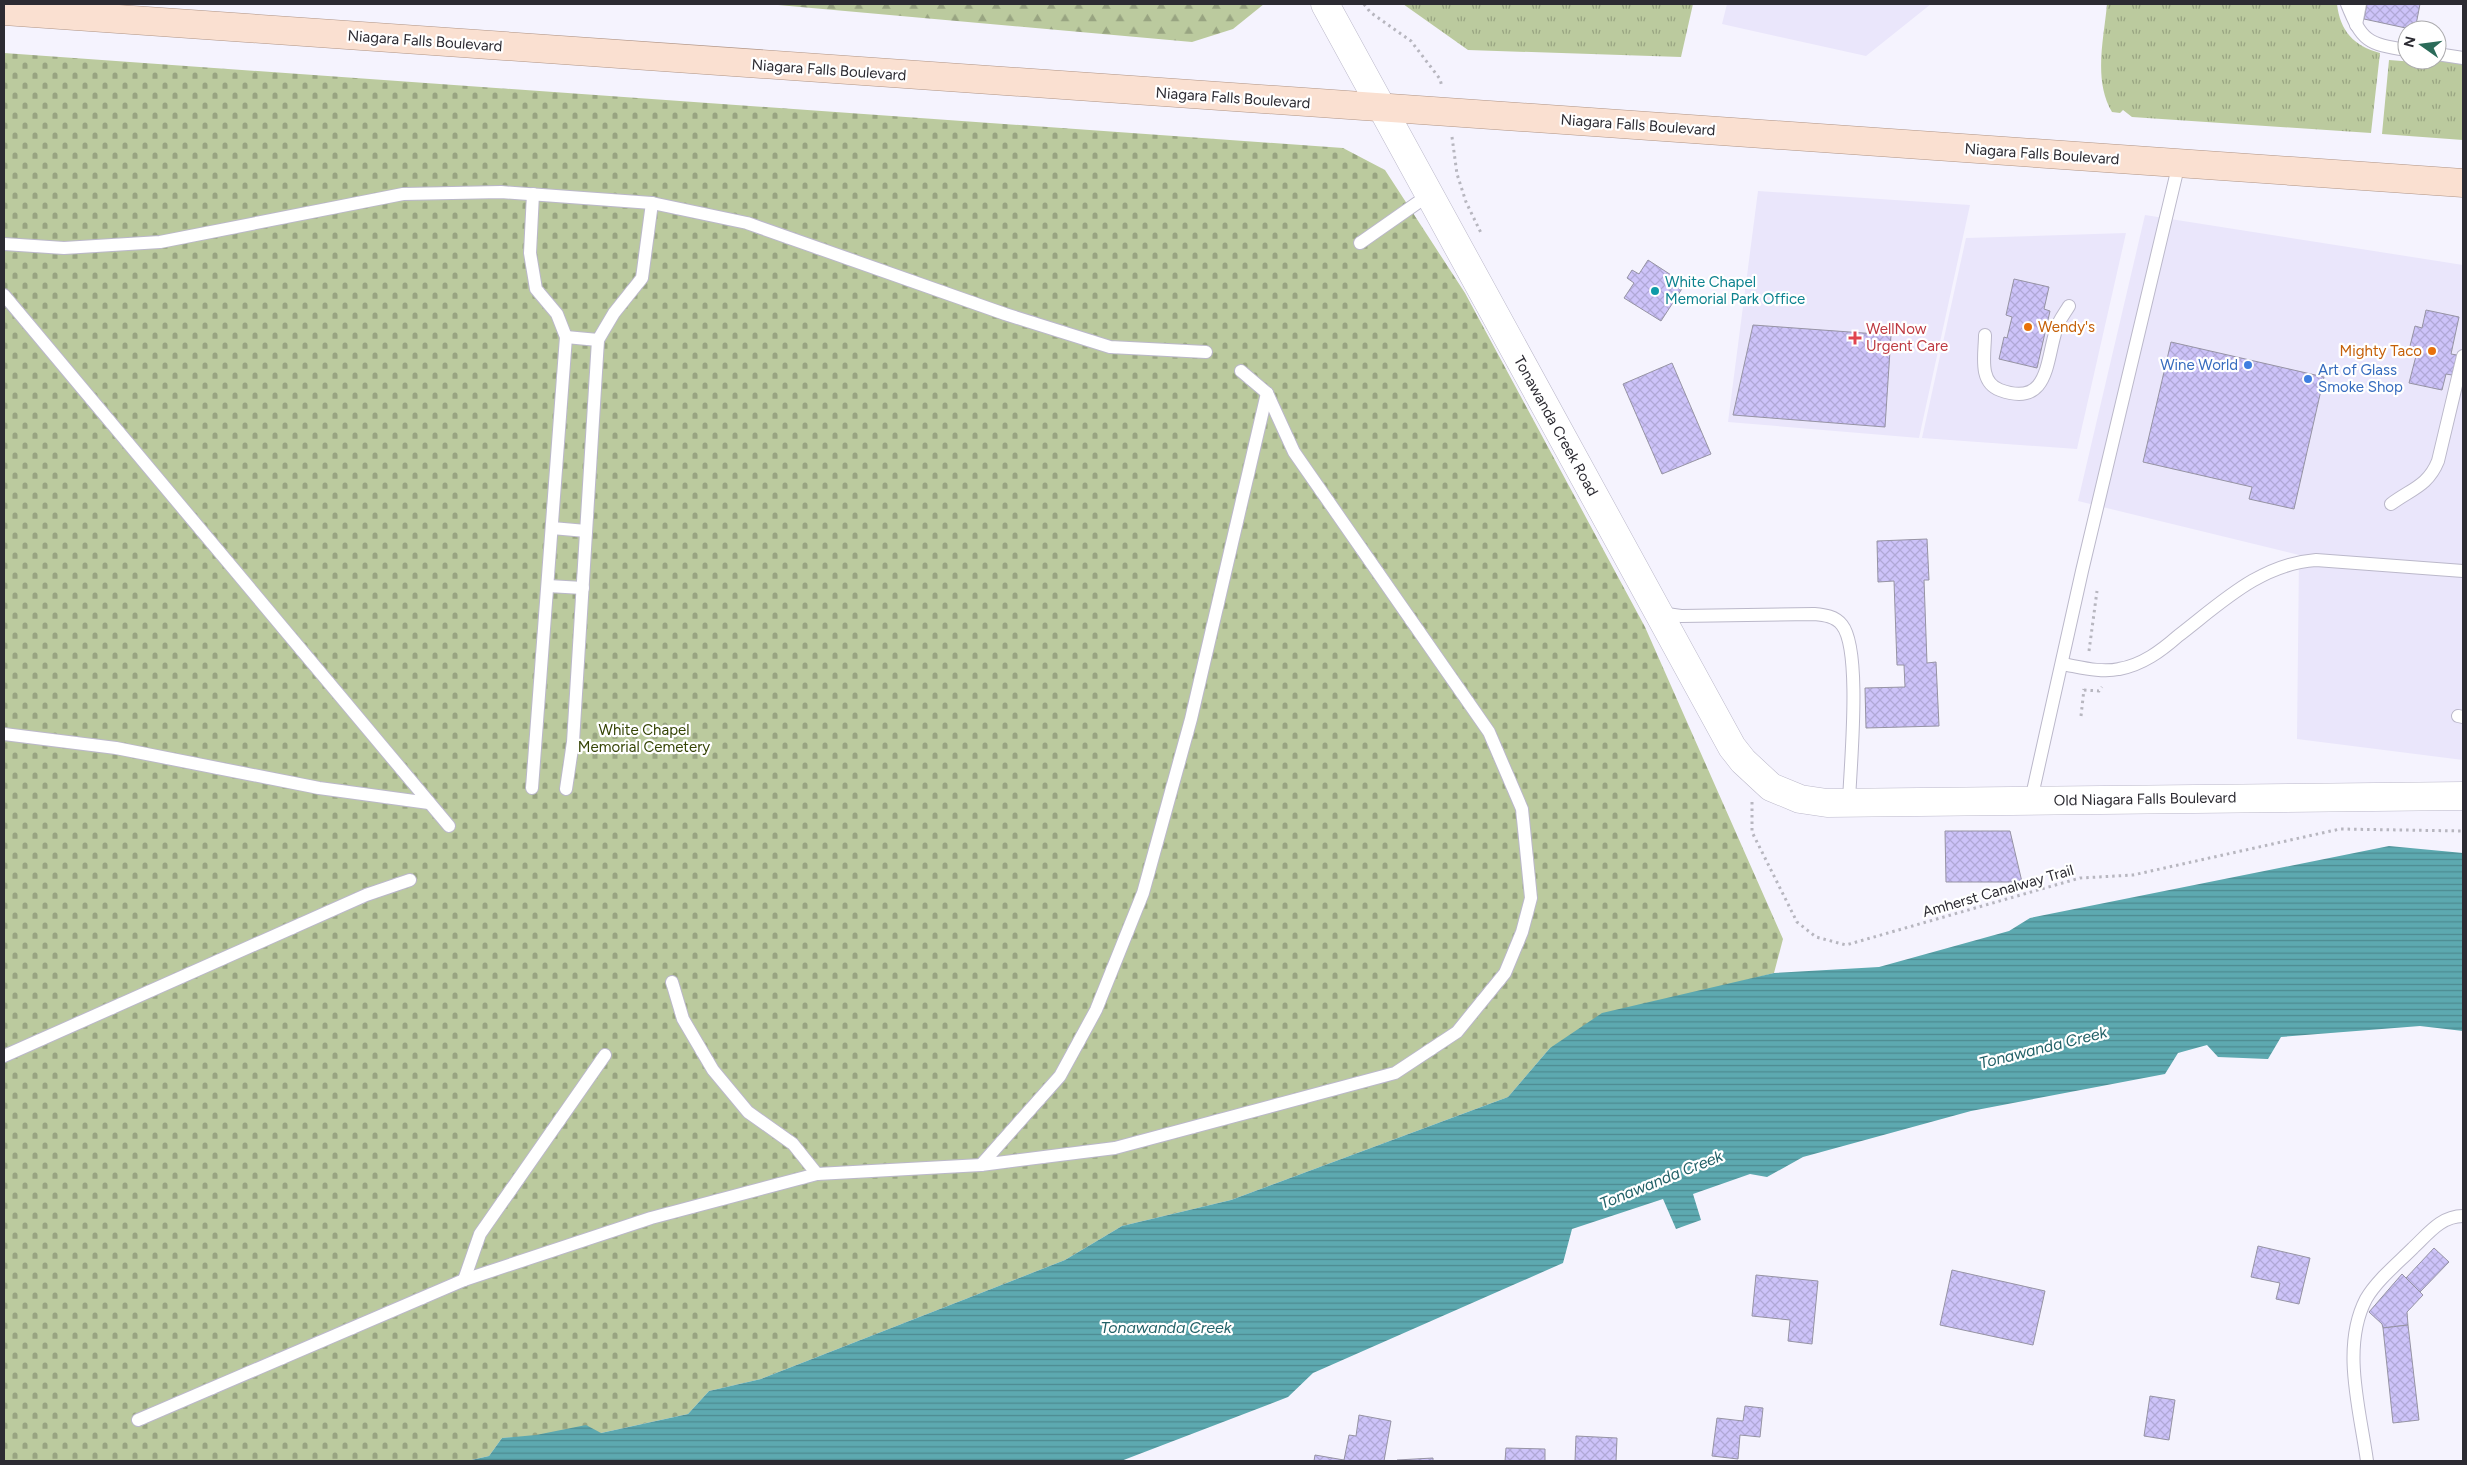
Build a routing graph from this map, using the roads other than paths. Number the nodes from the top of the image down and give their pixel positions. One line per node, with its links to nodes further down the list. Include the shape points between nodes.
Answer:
1 (1326, 4): 9 (street, Tonawanda Creek Road)
2 (2348, 4): 5 (lane)
3 (2360, 4): 5 (lane)
4 (4, 11): 9 (main road, Niagara Falls Boulevard)
5 (2356, 25): 6 (lane, via 2366,39)
6 (2397, 48)
7 (2447, 56): 8 (lane)
8 (2463, 58)
9 (1381, 106): 10 (main road, Niagara Falls Boulevard); 13 (street, Tonawanda Creek Road)
10 (2180, 163): 11 (main road, Niagara Falls Boulevard); 33 (lane)
11 (2463, 184)
12 (533, 194): 14 (lane); 16 (lane, via 403,194 160,242 64,248); 20 (lane, via 530,253 536,289 557,314)
13 (1430, 194): 15 (lane); 32 (street, Tonawanda Creek Road)
14 (652, 204): 21 (lane, via 642,278 614,313); 22 (lane, via 747,223 1005,314 1110,347)
15 (1360, 243)
16 (4, 244)
17 (4, 295): 39 (lane)
18 (2069, 306): 19 (lane, via 2056,328 2045,376 2039,386 2022,394 2001,390 1988,382 1985,376)
19 (1985, 335)
20 (566, 337): 21 (lane); 27 (lane)
21 (598, 340): 28 (lane)
22 (1206, 352)
23 (2463, 356): 26 (lane, via 2433,475 2424,485)
24 (1241, 371): 25 (lane)
25 (1267, 393): 46 (lane, via 1191,719 1143,893 1096,1010 1060,1076); 46 (lane, via 1294,452 1489,732 1522,809 1531,898 1522,932 1505,973 1457,1032 1395,1073 1115,1148)
26 (2391, 504)
27 (552, 528): 28 (lane); 30 (lane)
28 (586, 531): 31 (lane)
29 (2463, 571): 33 (lane, via 2316,560 2295,562 2251,581 2162,650 2132,666 2102,670)
30 (548, 586): 31 (lane); 35 (lane)
31 (583, 588): 36 (lane)
32 (1660, 613): 40 (street, Tonawanda Creek Road, via 1721,730 1743,761 1772,787 1788,796); 40 (lane, via 1681,616 1814,614 1830,616 1842,624 1849,639 1853,667)
33 (2062, 664): 38 (lane)
34 (4, 734): 39 (lane, via 116,748 319,788)
35 (532, 788)
36 (566, 789)
37 (2463, 796): 38 (street, Old Niagara Falls Boulevard)
38 (2031, 800): 40 (street, Old Niagara Falls Boulevard)
39 (429, 803): 41 (lane)
40 (1838, 803)
41 (449, 826)
42 (410, 880): 45 (lane, via 366,895)
43 (672, 982): 47 (lane, via 683,1019 713,1070 748,1112 793,1144)
44 (605, 1055): 49 (lane, via 480,1234)
45 (4, 1056)
46 (981, 1166): 47 (lane)
47 (817, 1174): 49 (lane, via 651,1218)
48 (2463, 1216): 51 (lane, via 2442,1221 2390,1270 2367,1297 2357,1320 2354,1370)
49 (464, 1280): 50 (lane)
50 (138, 1420)
51 (2367, 1461)

